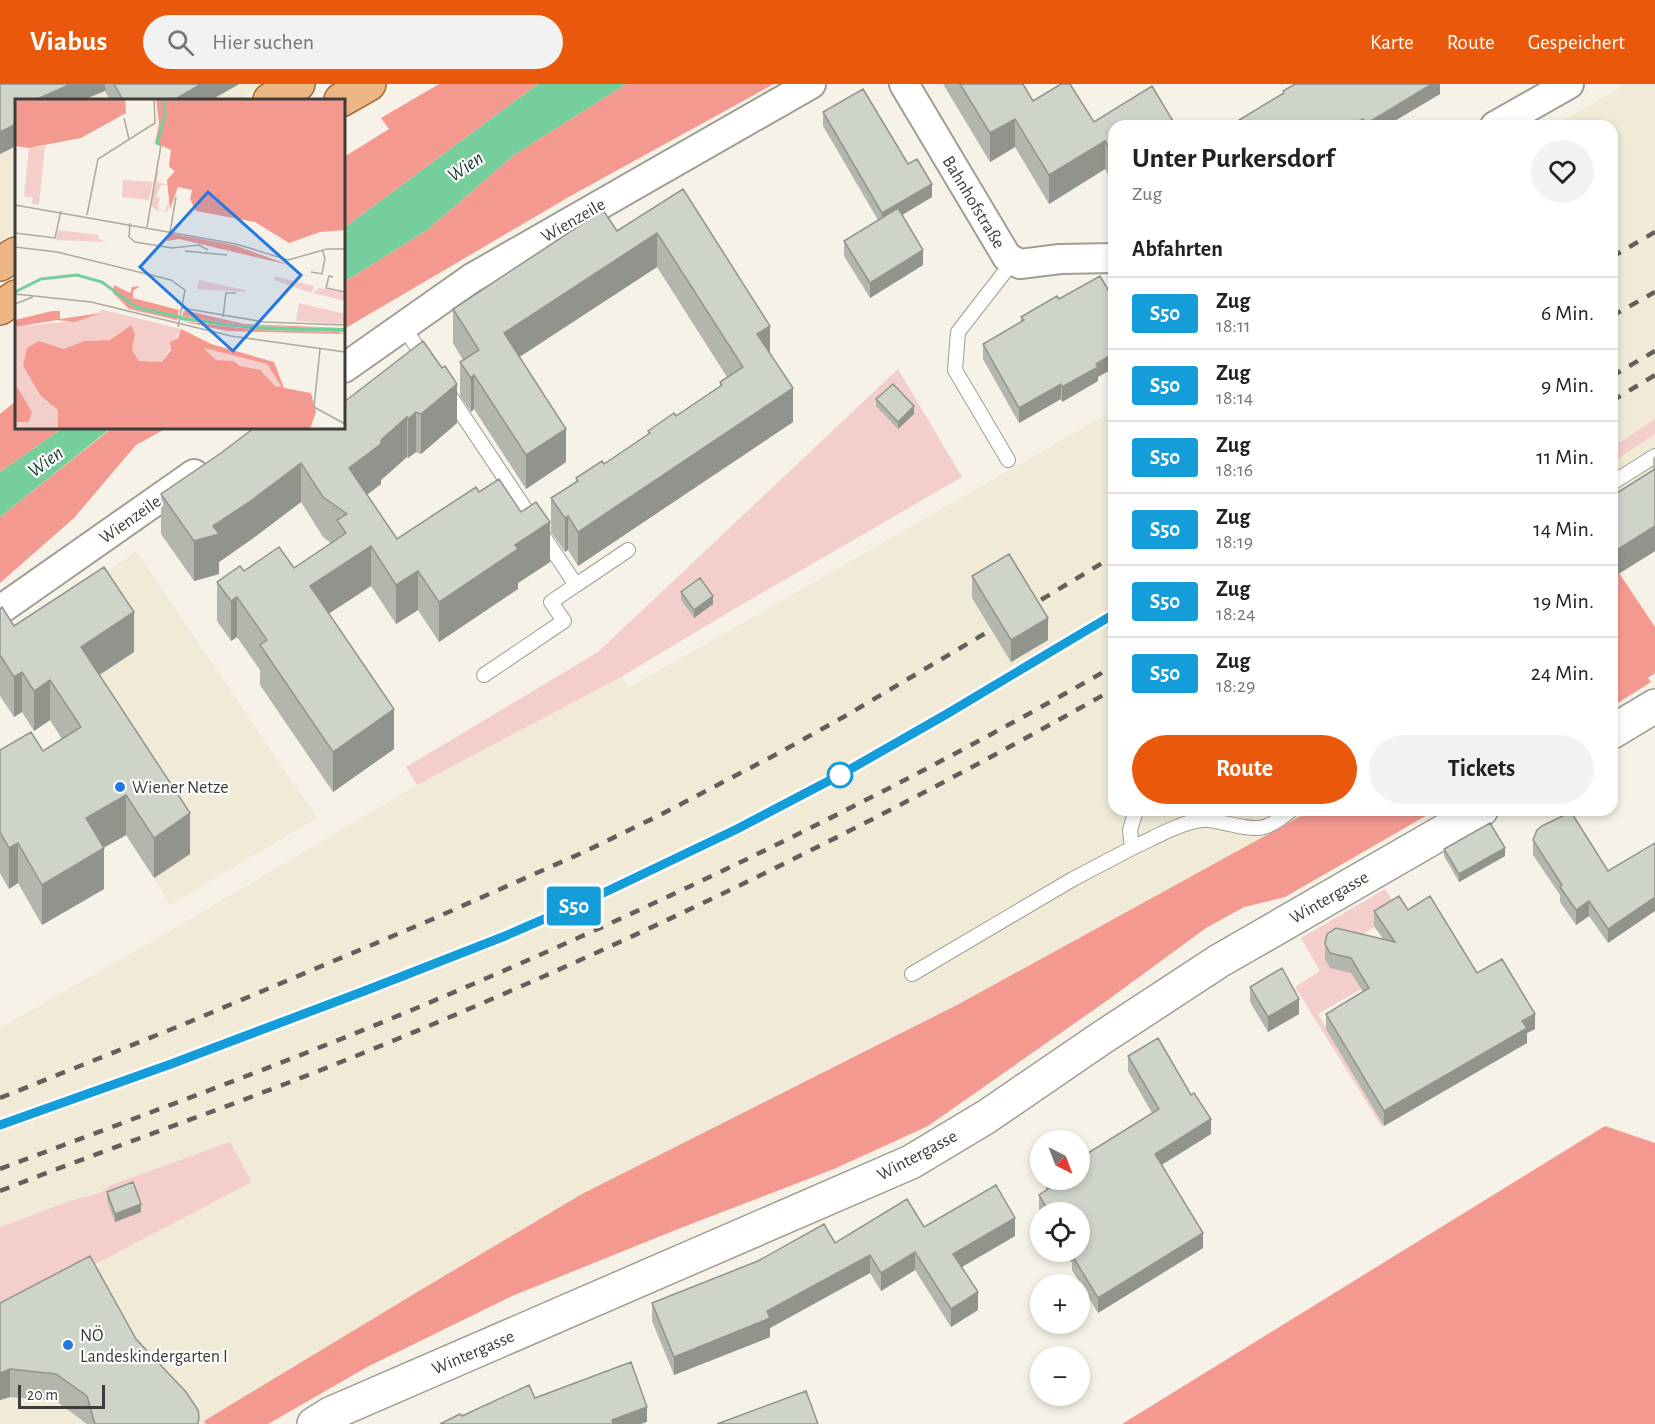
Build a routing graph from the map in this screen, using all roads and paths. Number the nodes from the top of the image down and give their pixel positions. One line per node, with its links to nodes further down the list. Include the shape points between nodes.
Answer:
1 (298, 84): 6 (main road)
2 (369, 84): 7 (main road)
3 (811, 84): 15 (street, Wienzeile, via 472,278)
4 (904, 84): 11 (street, Bahnhofstraße, via 997,242 1007,257)
5 (1569, 84): 8 (street)
6 (272, 99)
7 (343, 99)
8 (1506, 120)
9 (15, 255): 12 (main road)
10 (1108, 258): 11 (street, Bahnhofstraße, via 1020,264)
11 (1014, 260): 20 (lane, via 958,332 955,370)
12 (0, 264)
13 (15, 298): 14 (main road)
14 (0, 308)
15 (403, 326): 16 (lane); 17 (street, Wienzeile)
16 (430, 366)
17 (345, 367)
18 (443, 386): 24 (lane)
19 (1655, 456): 22 (lane)
20 (1008, 460)
21 (211, 461): 25 (street, Wienzeile)
22 (1618, 479)
23 (628, 550): 24 (lane)
24 (576, 585): 26 (lane, via 551,602 564,621)
25 (0, 610)
26 (484, 675)
27 (1655, 706): 28 (street)
28 (1618, 728)
29 (1134, 816): 32 (lane, via 1130,830)
30 (1284, 816): 32 (lane, via 1266,828 1254,829 1200,820)
31 (1471, 816): 34 (street, Wintergasse, via 1219,961 986,1117 911,1162)
32 (1132, 848): 33 (lane)
33 (912, 974)
34 (314, 1424)

